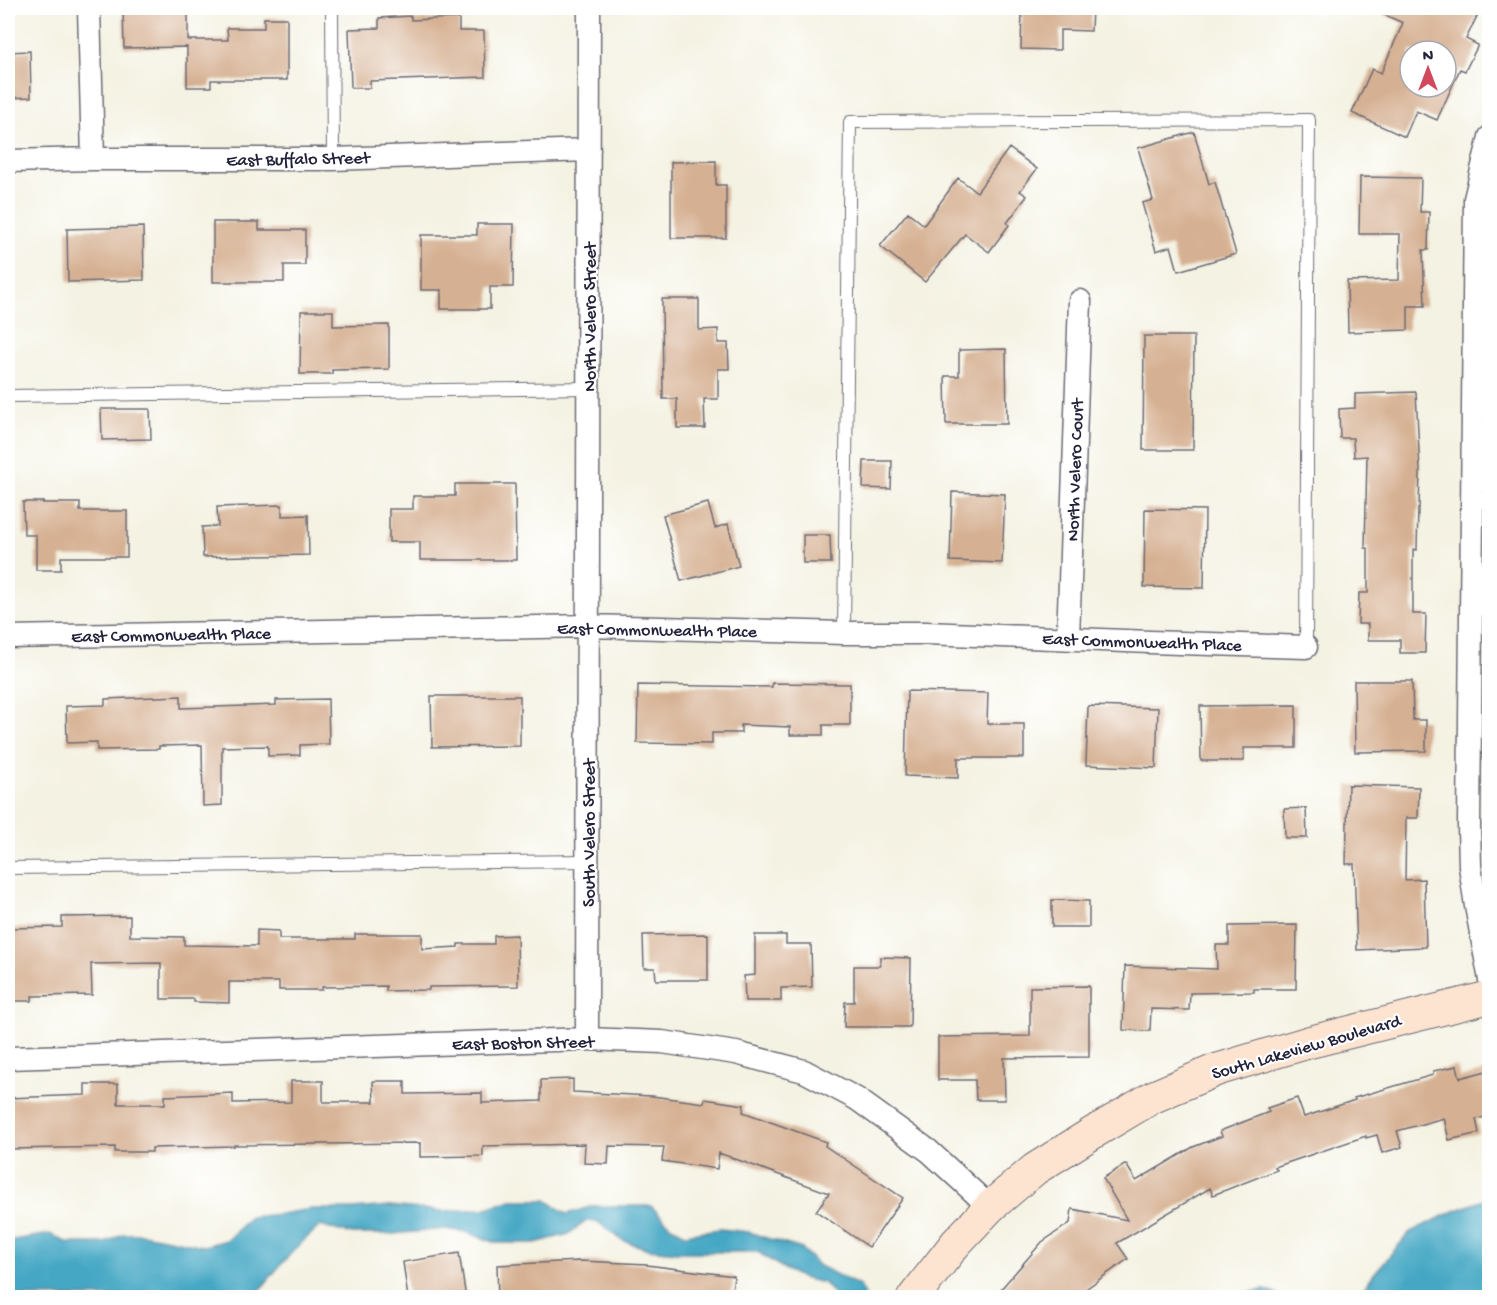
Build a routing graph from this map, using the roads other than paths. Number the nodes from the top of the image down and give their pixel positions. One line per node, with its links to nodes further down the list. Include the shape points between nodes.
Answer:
1 (89, 8): 6 (street)
2 (332, 8): 7 (lane)
3 (589, 8): 5 (street, North Velero Street)
4 (1490, 137): 10 (street, via 1474,199)
5 (589, 150): 7 (street, East Buffalo Street); 11 (street, North Velero Street)
6 (93, 159): 7 (street, East Buffalo Street); 8 (street, East Buffalo Street)
7 (333, 159)
8 (8, 161)
9 (1080, 301): 16 (street, North Velero Court)
10 (1482, 332): 20 (street, via 1469,826 1470,866)
11 (589, 388): 12 (lane); 13 (street, North Velero Street)
12 (8, 396)
13 (589, 626): 14 (street, East Commonwealth Place); 15 (street, East Commonwealth Place); 18 (street, South Velero Street)
14 (844, 633): 16 (street, East Commonwealth Place); 17 (lane, via 850,122 1309,120)
15 (8, 637)
16 (1068, 639): 17 (street, East Commonwealth Place)
17 (1306, 646)
18 (588, 861): 19 (lane); 22 (street, South Velero Street)
19 (8, 868)
20 (1490, 980)
21 (1490, 997): 24 (street, South Lakeview Boulevard, via 1216,1070 1153,1097 1091,1134 1035,1169)
22 (587, 1039): 23 (street, East Boston Street); 24 (street, East Boston Street, via 662,1042 736,1053 804,1071 857,1099 929,1151)
23 (8, 1058)
24 (990, 1207): 25 (street, South Lakeview Boulevard)
25 (913, 1298)

